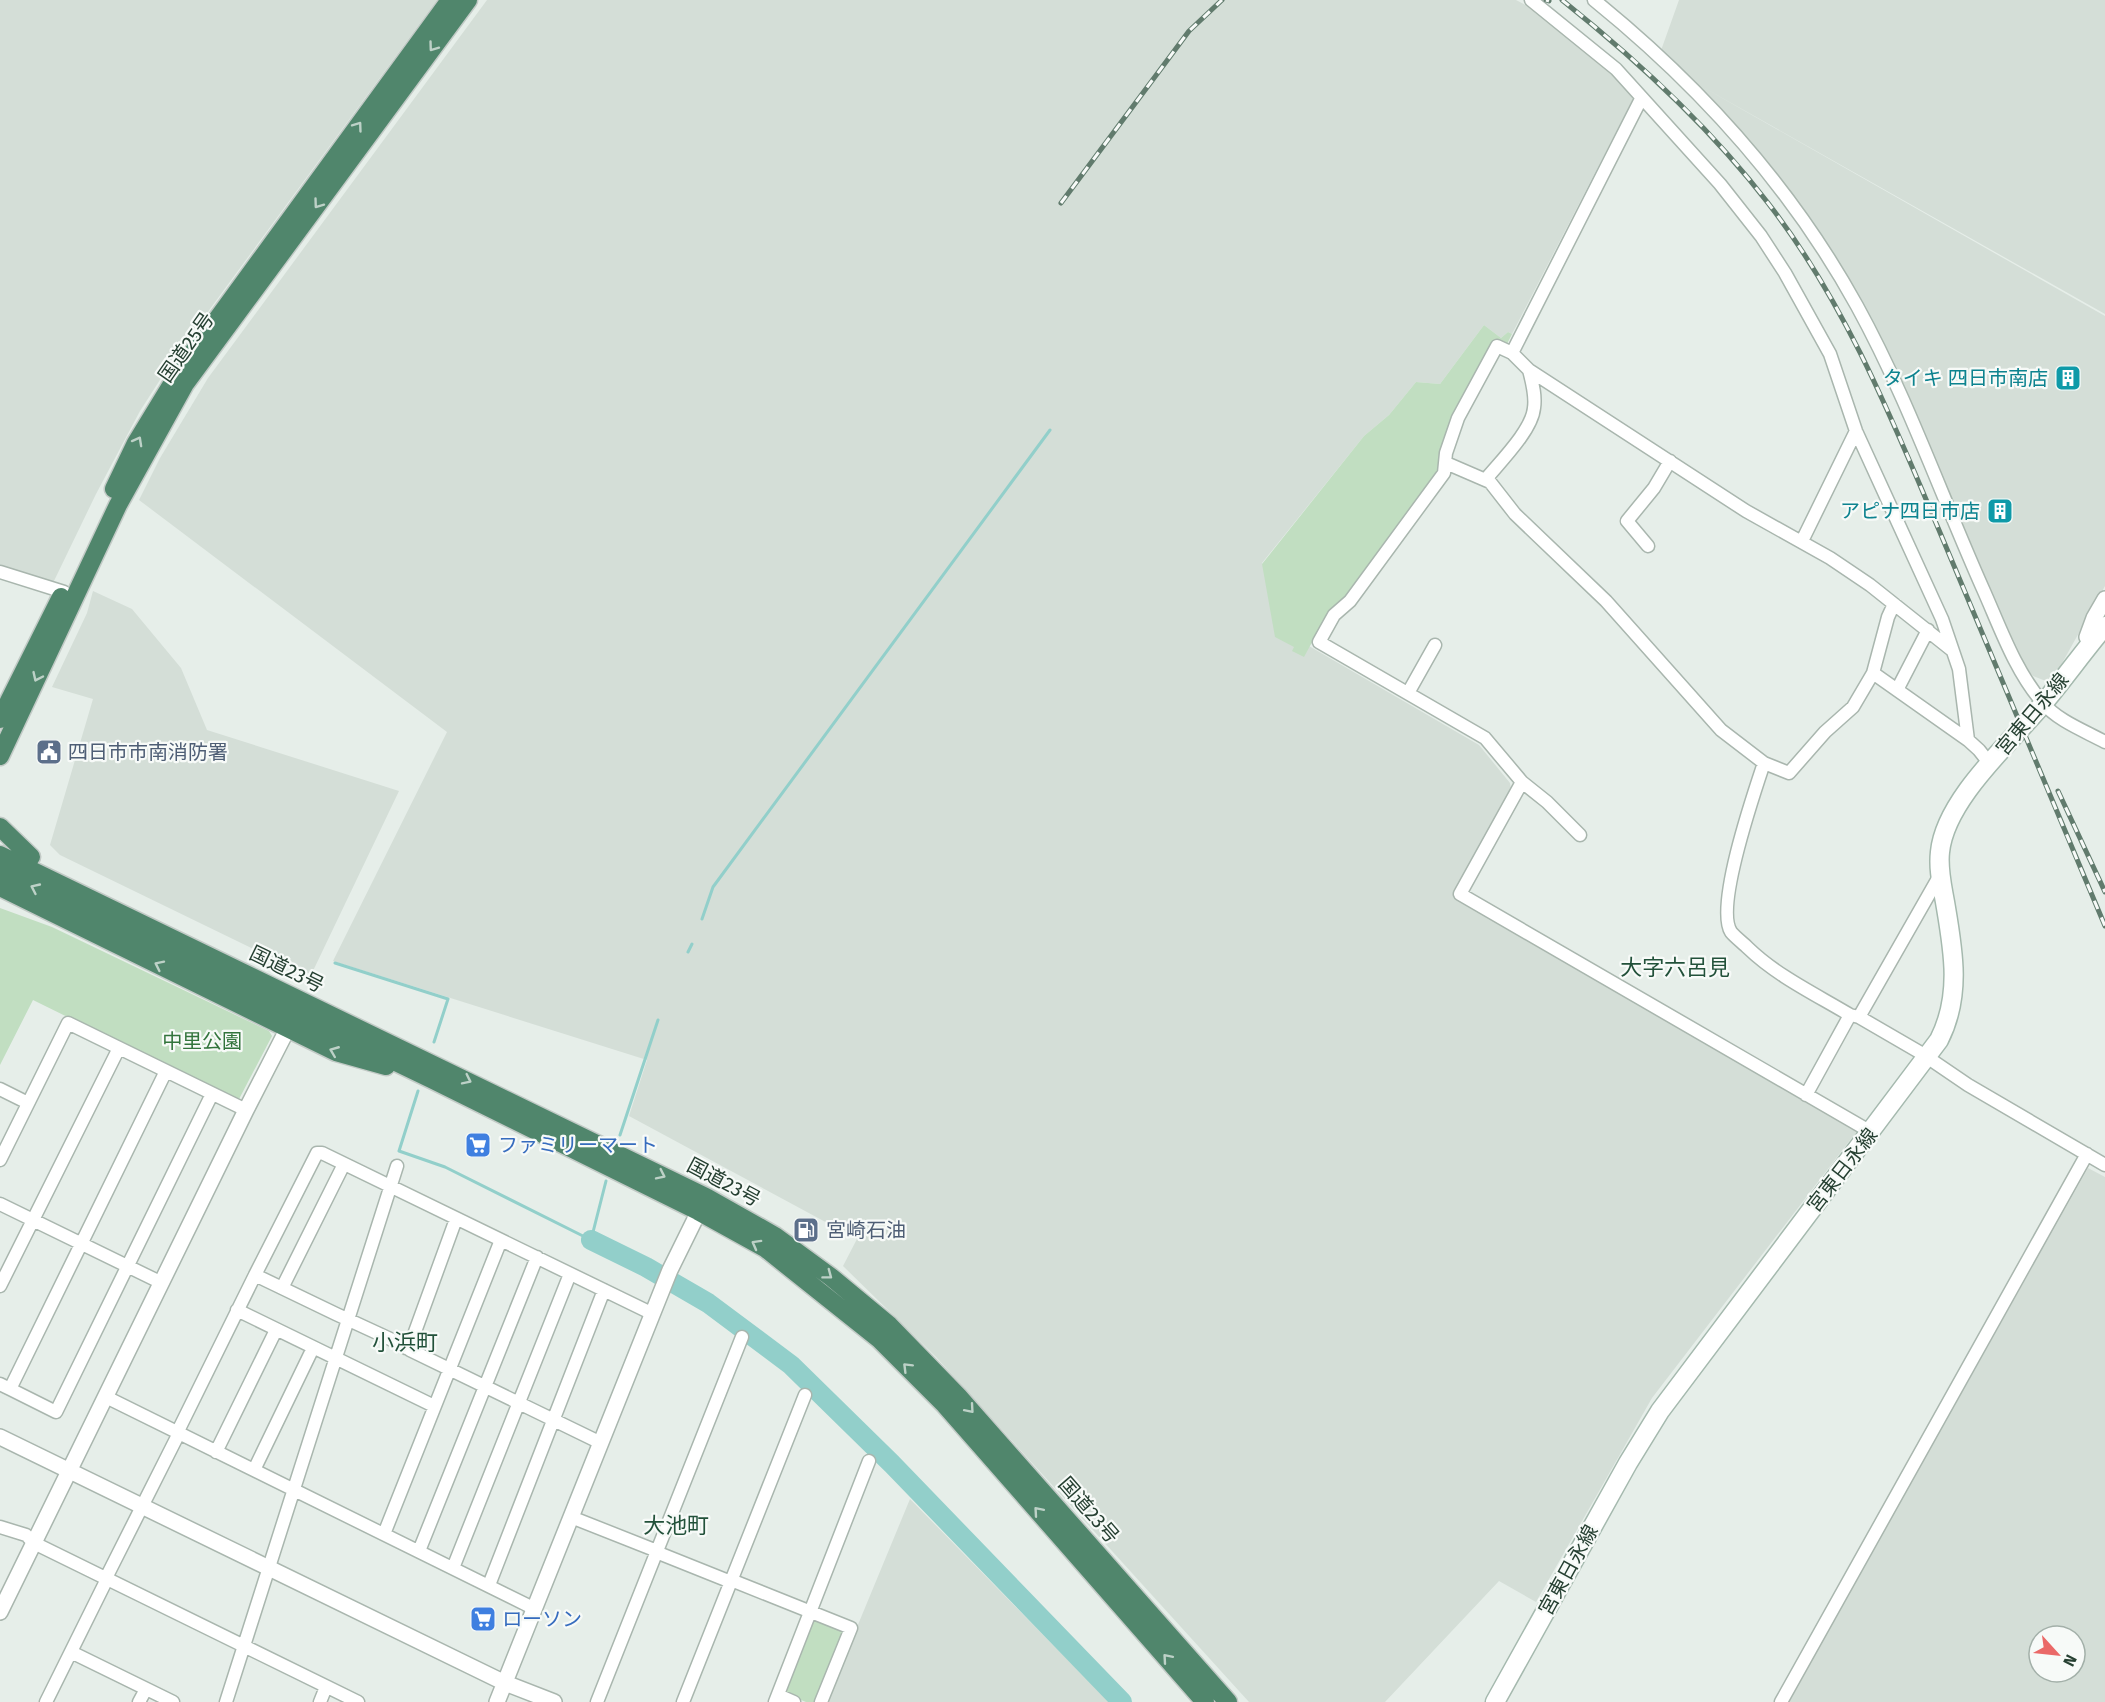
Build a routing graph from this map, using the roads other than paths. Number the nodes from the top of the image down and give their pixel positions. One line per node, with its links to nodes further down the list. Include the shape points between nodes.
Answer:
1 (450, 0): 15 (highway, 国道25号, one-way to 1, via 136,443 183,366)
2 (468, 0): 30 (highway, 国道25号, one-way to 30, via 185,384 118,505)
3 (1531, 0): 5 (street, via 1616,69)
4 (1594, 0): 26 (street, via 1640,37 1731,130 1823,247 1892,374 2018,666)
5 (1641, 99): 6 (street); 8 (street, via 1700,161 1767,245 1830,354)
6 (1512, 353): 7 (street); 10 (street, via 1497,346 1458,418)
7 (1529, 370): 9 (street); 11 (street, via 1534,393 1530,422)
8 (1856, 431): 12 (street); 22 (street)
9 (1670, 461): 12 (street, via 1746,511); 13 (street, via 1627,521)
10 (1446, 464): 11 (street); 25 (street, via 1444,473 1350,601 1334,615 1319,642)
11 (1486, 479): 31 (street, via 1515,514 1606,601 1721,730)
12 (1802, 541): 17 (street)
13 (1648, 546)
14 (0, 572): 15 (street)
15 (64, 592): 27 (highway, 国道25号)
16 (2105, 599): 20 (street, via 2089,629)
17 (1893, 604): 19 (street); 23 (street)
18 (2105, 627): 20 (main road, 宮東日永線)
19 (1928, 630): 22 (street); 24 (street)
20 (2090, 643): 26 (main road, 宮東日永線)
21 (1436, 645): 25 (street)
22 (1953, 651): 28 (street, via 1963,687)
23 (1873, 673): 24 (street); 31 (street, via 1853,707 1789,773)
24 (1897, 690): 28 (street)
25 (1408, 693): 33 (street, via 1485,738)
26 (2043, 704): 29 (street); 32 (main road, 宮東日永線)
27 (0, 719)
28 (1968, 740): 32 (street)
29 (2105, 742)
30 (0, 756)
31 (1764, 764): 43 (street, via 1733,871 1727,920 1731,932 1764,963)
32 (1990, 764): 40 (main road, 宮東日永線, via 1947,822 1940,845)
33 (1522, 782): 35 (street); 51 (street, via 1460,894)
34 (0, 827): 38 (highway)
35 (1580, 835)
36 (0, 843): 38 (highway)
37 (0, 855): 42 (highway, 国道23号)
38 (31, 857): 48 (highway, via 307,992)
39 (0, 871): 42 (highway, 国道23号, one-way to 39)
40 (1940, 875): 43 (street); 46 (main road, 宮東日永線, via 1955,984 1945,1028)
41 (0, 887): 44 (highway, one-way to 41)
42 (71, 898): 48 (highway, 国道23号)
43 (1855, 1016): 46 (street); 51 (street)
44 (288, 1028): 48 (highway, one-way to 44, via 336,1052); 53 (street)
45 (119, 1048): 47 (street); 52 (street, via 68,1023); 64 (street)
46 (1926, 1059): 54 (main road, 宮東日永線); 55 (street)
47 (166, 1071): 50 (street); 66 (street)
48 (434, 1072): 62 (highway, 国道23号)
49 (0, 1089): 52 (street)
50 (212, 1094): 53 (street); 68 (street)
51 (1806, 1095): 54 (street)
52 (28, 1103): 56 (street)
53 (246, 1110): 71 (street)
54 (1871, 1132): 134 (main road, 宮東日永線, via 1660,1411)
55 (2087, 1154): 58 (street); 135 (street)
56 (0, 1160)
57 (344, 1164): 60 (street); 70 (street, via 317,1153); 73 (street)
58 (2105, 1165)
59 (397, 1166): 60 (street)
60 (391, 1186): 63 (street); 77 (street)
61 (0, 1203): 64 (street)
62 (702, 1204): 76 (street); 132 (highway, 国道23号, one-way to 62, via 945,1405 879,1339 819,1289); 133 (highway, 国道23号, one-way to 133, via 775,1236 889,1325 958,1395)
63 (456, 1219): 65 (street); 81 (street)
64 (33, 1220): 66 (street); 72 (street)
65 (501, 1240): 67 (street); 83 (street)
66 (81, 1243): 68 (street); 84 (street)
67 (537, 1257): 69 (street); 85 (street)
68 (127, 1266): 71 (street); 84 (street, via 56,1412)
69 (570, 1274): 74 (street); 88 (street)
70 (255, 1275): 73 (street); 75 (street)
71 (162, 1283): 87 (street)
72 (0, 1286)
73 (282, 1288): 77 (street)
74 (604, 1290): 76 (street); 90 (street)
75 (237, 1310): 78 (street); 91 (street)
76 (653, 1314): 93 (street)
77 (349, 1320): 81 (street); 82 (street)
78 (276, 1330): 80 (street); 94 (street)
79 (742, 1337): 105 (street)
80 (313, 1348): 82 (street); 96 (street)
81 (406, 1348): 83 (street)
82 (336, 1359): 89 (street); 98 (street)
83 (449, 1369): 85 (street); 89 (street)
84 (5, 1386)
85 (485, 1387): 88 (street); 104 (street)
86 (805, 1395): 109 (street)
87 (106, 1397): 91 (street); 97 (street)
88 (519, 1404): 90 (street); 107 (street)
89 (434, 1406): 102 (street)
90 (553, 1420): 93 (street); 110 (street)
91 (178, 1434): 94 (street); 99 (street)
92 (0, 1437): 97 (street)
93 (601, 1443): 100 (street)
94 (216, 1452): 96 (street)
95 (869, 1461): 112 (street)
96 (254, 1470): 98 (street)
97 (70, 1471): 99 (street); 103 (street)
98 (294, 1490): 102 (street); 106 (street)
99 (143, 1506): 106 (street); 108 (street)
100 (571, 1517): 105 (street); 111 (street)
101 (0, 1527): 103 (street, via 26,1535)
102 (384, 1534): 104 (street)
103 (34, 1543): 108 (street); 113 (street)
104 (419, 1551): 107 (street)
105 (656, 1551): 109 (street); 128 (street)
106 (269, 1568): 114 (street); 116 (street)
107 (453, 1568): 110 (street)
108 (107, 1579): 114 (street); 115 (street)
109 (731, 1581): 112 (street); 129 (street)
110 (489, 1585): 111 (street)
111 (535, 1609): 116 (street)
112 (810, 1611): 119 (street); 131 (street, via 851,1628)
113 (0, 1612)
114 (243, 1646): 117 (street); 123 (street)
115 (71, 1652): 118 (street); 120 (street)
116 (505, 1683): 126 (street); 127 (street)
117 (326, 1687): 124 (street); 125 (street)
118 (146, 1689): 121 (street); 122 (street)
119 (776, 1699): 130 (street)
120 (46, 1702)
121 (139, 1702)
122 (173, 1702)
123 (226, 1702)
124 (320, 1702)
125 (358, 1702)
126 (497, 1702)
127 (554, 1702)
128 (597, 1702)
129 (683, 1702)
130 (794, 1702)
131 (821, 1702)
132 (1205, 1702)
133 (1228, 1702)
134 (1495, 1702)
135 (1781, 1702)

